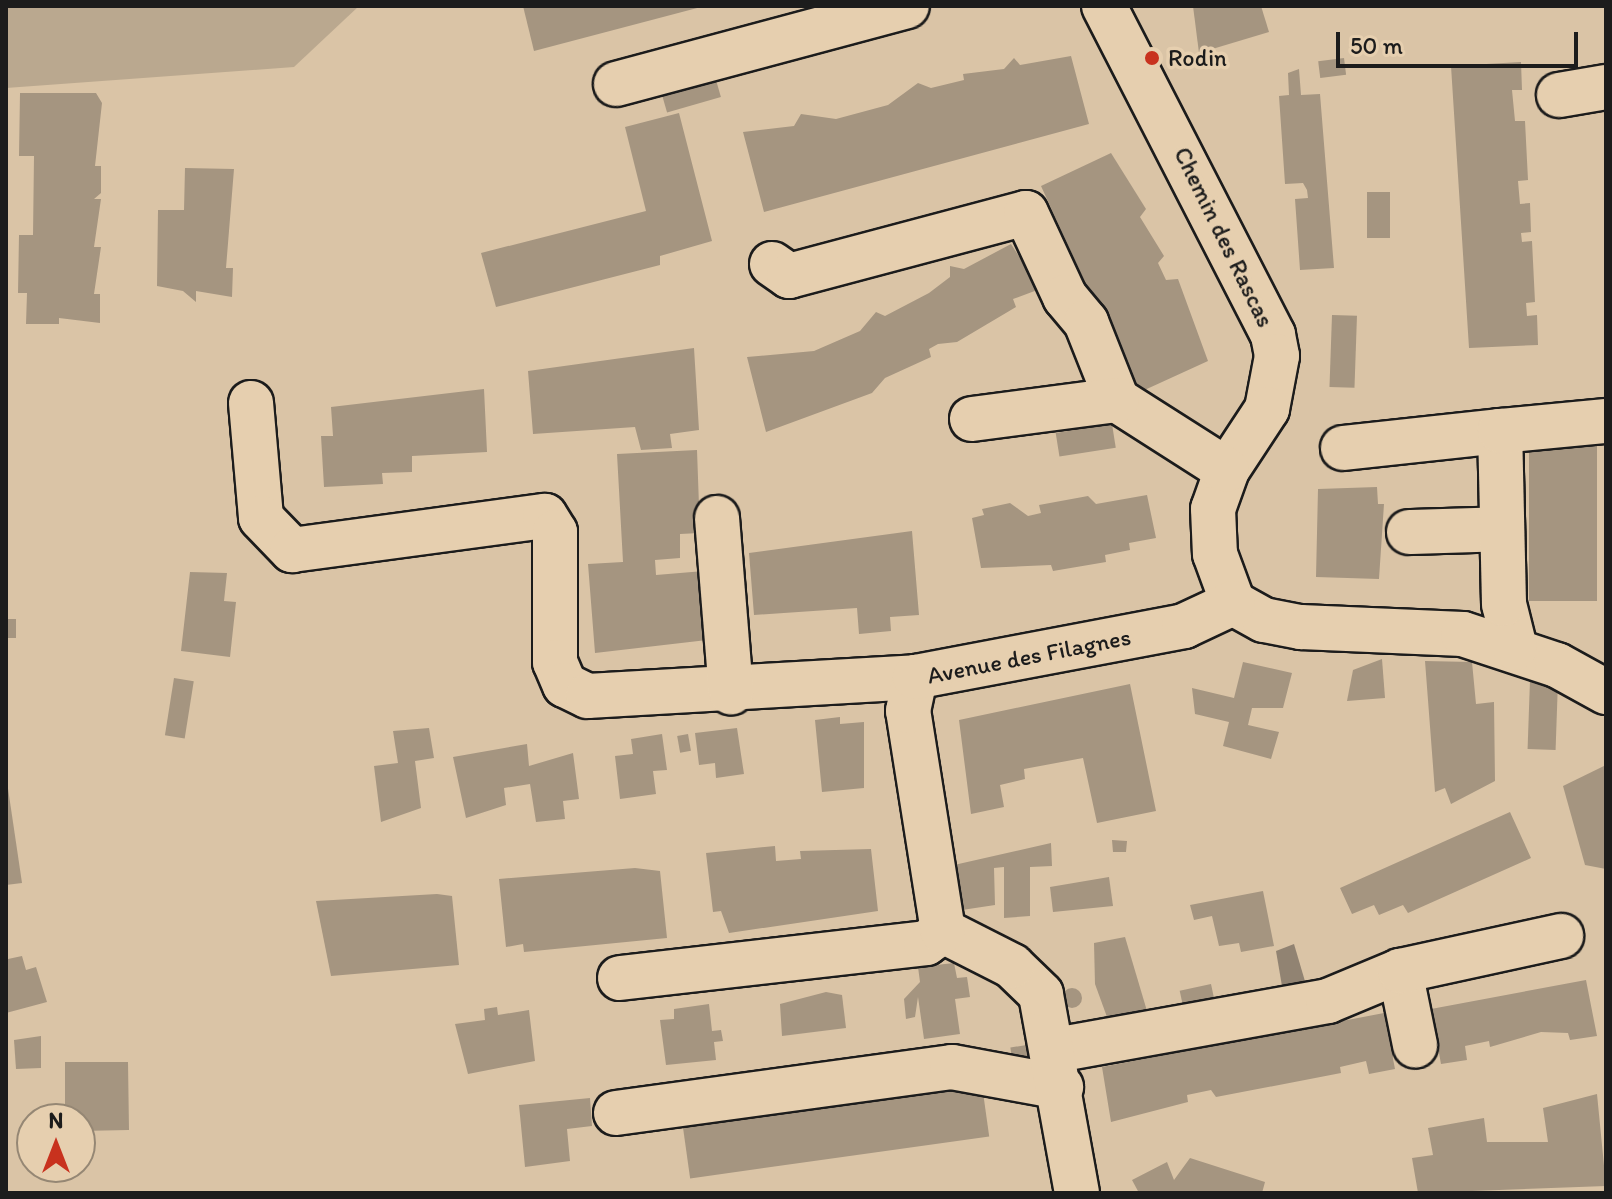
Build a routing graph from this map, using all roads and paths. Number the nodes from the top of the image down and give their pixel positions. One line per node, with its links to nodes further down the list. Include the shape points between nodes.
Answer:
1 (907, 6): 3 (street)
2 (1104, 6): 13 (street, Chemin des Rascas, via 1273,335 1275,383 1267,409)
3 (616, 84)
4 (1606, 87): 5 (street)
5 (1559, 95)
6 (772, 264): 7 (street, via 789,276 1026,213 1065,297 1086,322)
7 (1117, 400): 9 (street); 13 (street)
8 (251, 403): 20 (street, via 261,518 275,540 292,550 545,516 555,532 555,662 565,685 621,699)
9 (972, 419)
10 (1606, 421): 11 (street)
11 (1500, 431): 12 (street); 15 (street)
12 (1343, 448)
13 (1227, 470): 17 (street, Chemin des Rascas, via 1214,532)
14 (717, 518): 20 (street)
15 (1502, 529): 16 (street); 18 (street, via 1504,604)
16 (1409, 532)
17 (1233, 603): 18 (street, via 1264,620 1301,627 1463,634); 19 (street, Avenue des Filagnes, via 1184,626)
18 (1515, 648): 21 (street)
19 (915, 677): 20 (street, via 867,675); 22 (street, Avenue des Filagnes, via 908,711)
20 (731, 692)
21 (1606, 692)
22 (943, 931): 25 (street, via 926,943); 27 (street, via 1012,966 1041,994)
23 (1561, 936): 24 (street)
24 (1400, 971): 26 (street); 27 (street, via 1328,1001)
25 (620, 978)
26 (1415, 1045)
27 (1059, 1069): 28 (street, via 952,1067); 29 (street)
28 (616, 1113)
29 (1077, 1193)

